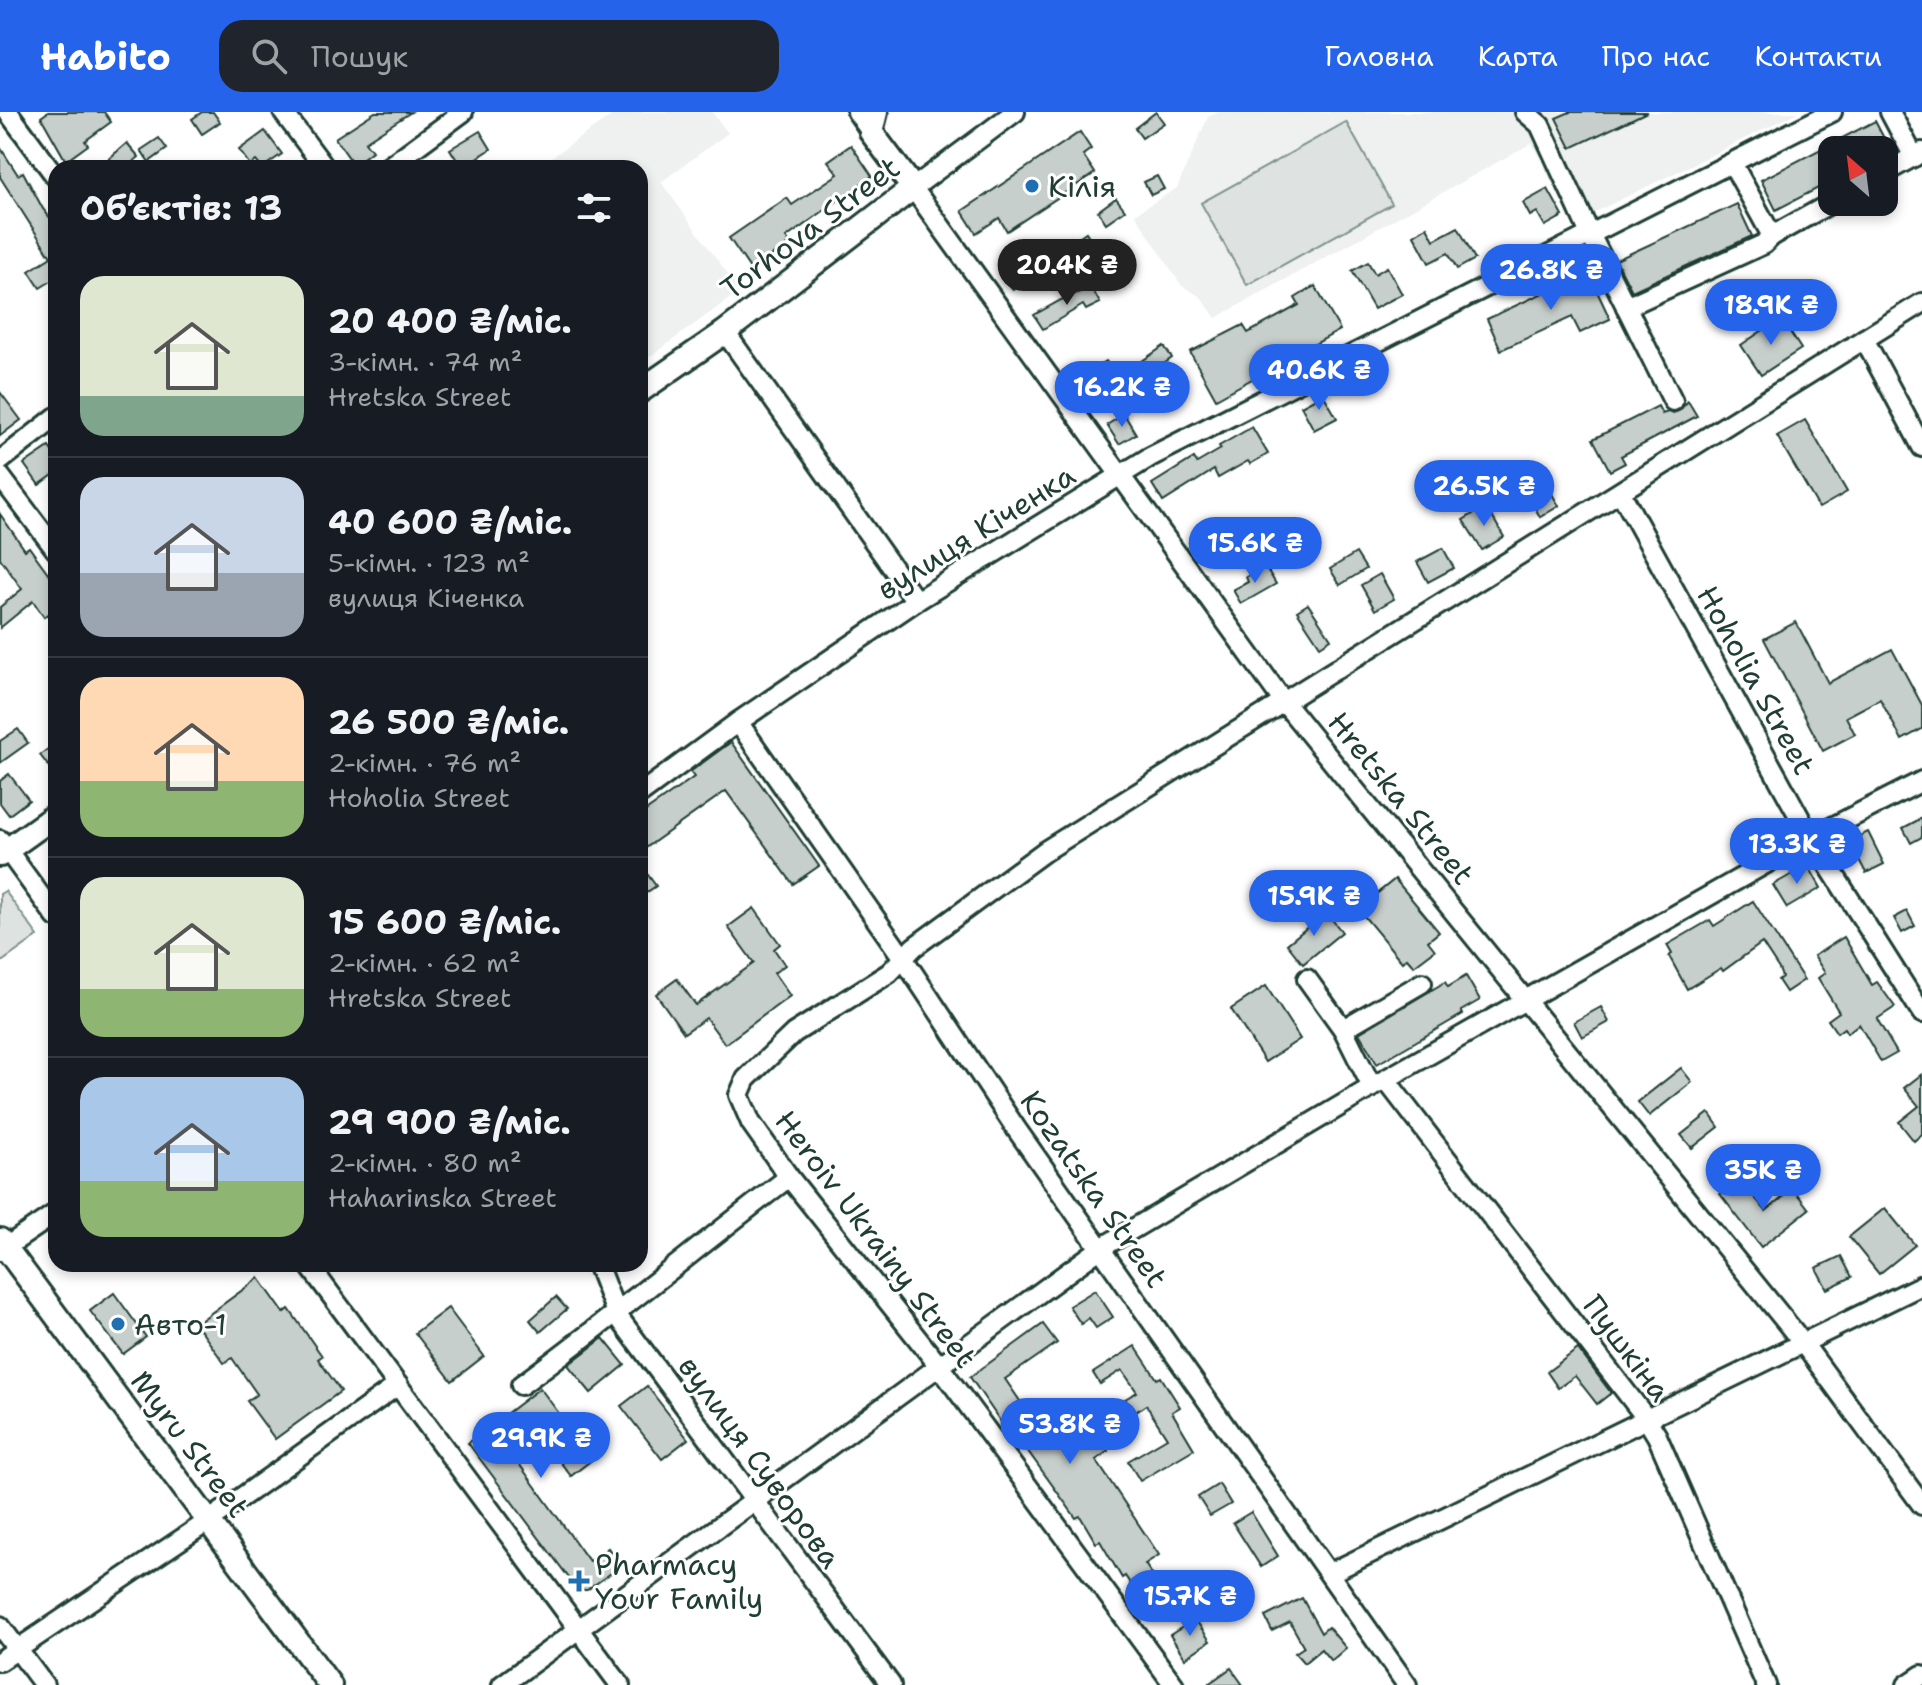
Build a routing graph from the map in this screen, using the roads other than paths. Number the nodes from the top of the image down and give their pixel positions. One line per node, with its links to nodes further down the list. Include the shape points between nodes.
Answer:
1 (8, 112): 15 (street)
2 (283, 112): 11 (street)
3 (463, 112): 12 (street)
4 (857, 112): 9 (street, Hretska Street)
5 (1015, 112): 16 (street, Torhova Street)
6 (1525, 112): 18 (street, via 1540,125)
7 (1832, 112): 13 (street, вулиця Кіченка)
8 (1890, 112): 10 (street)
9 (874, 122): 16 (main road, Hretska Street)
10 (1918, 154): 14 (street)
11 (319, 160)
12 (398, 160)
13 (1732, 163): 18 (street, вулиця Кіченка); 19 (street)
14 (1898, 165)
15 (48, 166)
16 (913, 188): 22 (main road, Torhova Street); 29 (street, Hretska Street)
17 (1818, 210): 19 (street)
18 (1590, 234): 21 (street); 29 (street, вулиця Кіченка)
19 (1772, 236): 21 (street)
20 (1922, 303): 23 (street)
21 (1626, 307): 25 (street)
22 (725, 332): 24 (main road, Torhova Street); 33 (street)
23 (1864, 339): 27 (street); 31 (street)
24 (648, 385)
25 (1673, 401)
26 (48, 423): 28 (street)
27 (1922, 447)
28 (0, 461)
29 (1119, 475): 33 (street, вулиця Кіченка); 34 (street, Hretska Street)
30 (0, 476): 32 (street)
31 (1621, 493): 34 (street); 39 (street, Hoholia Street)
32 (48, 539)
33 (916, 601): 35 (street, вулиця Кіченка)
34 (1283, 701): 42 (street, via 1045,851); 45 (street, Hretska Street)
35 (738, 722): 37 (street, вулиця Кіченка); 42 (street, Kozatska Street)
36 (1922, 781): 39 (street)
37 (648, 788)
38 (48, 820): 40 (main road)
39 (1811, 838): 45 (street); 46 (street, Hoholia Street)
40 (2, 848): 41 (street)
41 (48, 907)
42 (903, 958): 49 (street, Heroiv Ukrainy Street, via 889,973 794,1033 746,1079 739,1095 751,1123); 52 (street, Kozatska Street)
43 (1307, 979): 47 (street, Пушкіна)
44 (1422, 983): 47 (street)
45 (1528, 1001): 48 (street); 57 (street, Hretska Street)
46 (1922, 1013)
47 (1343, 1029): 48 (street, Пушкіна)
48 (1379, 1084): 52 (street); 61 (street, Пушкіна)
49 (789, 1177): 56 (street); 58 (street, Heroiv Ukrainy Street)
50 (48, 1218): 51 (street)
51 (2, 1246): 64 (main road, Myru Street)
52 (1101, 1248): 58 (street); 65 (street, Kozatska Street)
53 (314, 1272): 59 (street)
54 (600, 1272): 56 (street, вулиця Суворова)
55 (1922, 1285): 57 (street)
56 (617, 1315): 60 (street); 62 (street, вулиця Суворова)
57 (1803, 1343): 61 (street); 63 (street, Hretska Street)
58 (940, 1367): 62 (street); 76 (street, Heroiv Ukrainy Street)
59 (398, 1385): 64 (street); 67 (street)
60 (521, 1385)
61 (1646, 1418): 65 (street); 78 (street, Пушкіна)
62 (754, 1502): 67 (street); 75 (street, вулиця Суворова)
63 (1922, 1505)
64 (210, 1520): 68 (street); 72 (main road, Myru Street)
65 (1330, 1573): 77 (street, Kozatska Street)
66 (0, 1626): 68 (street)
67 (579, 1629): 73 (street); 74 (street)
68 (17, 1650): 69 (street); 71 (street)
69 (0, 1661)
70 (1922, 1675): 79 (street)
71 (44, 1685)
72 (330, 1685)
73 (502, 1685)
74 (620, 1685)
75 (891, 1685)
76 (1174, 1685)
77 (1407, 1685)
78 (1766, 1685)
79 (1907, 1685)

